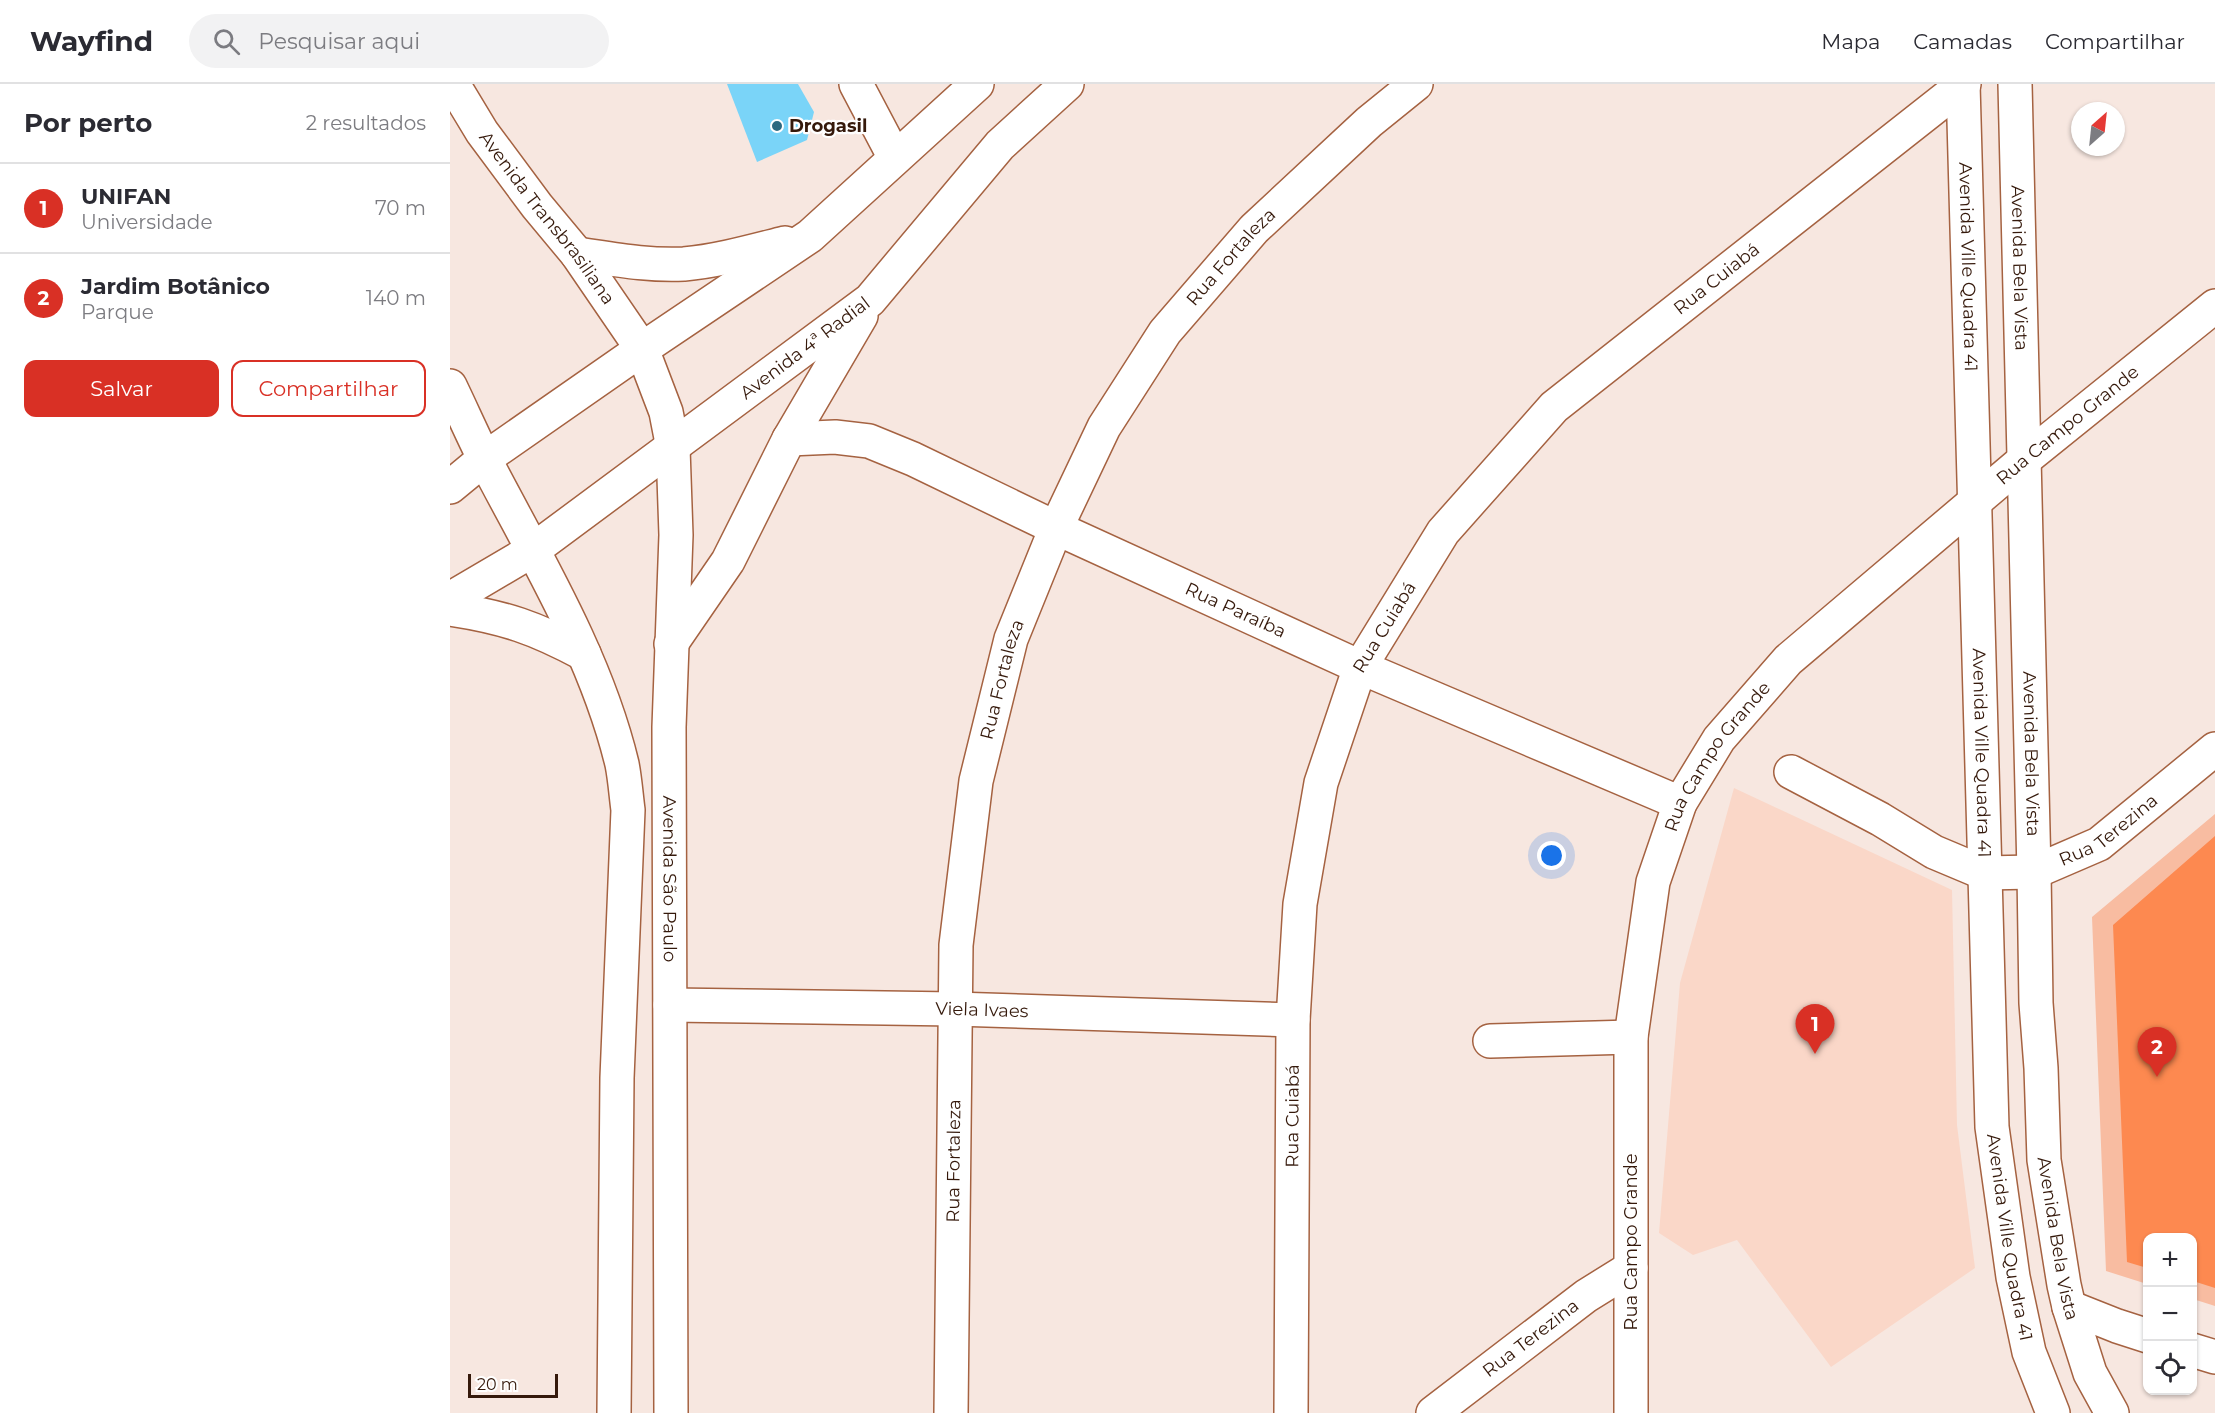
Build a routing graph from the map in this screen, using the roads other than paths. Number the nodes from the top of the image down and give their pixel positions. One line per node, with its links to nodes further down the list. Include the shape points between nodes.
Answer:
1 (453, 84): 10 (main road, Avenida Transbrasiliana, via 482,132)
2 (856, 84): 8 (main road)
3 (977, 84): 8 (main road)
4 (1067, 84): 11 (main road, Avenida 4ª Radial, via 1000,145)
5 (1416, 84): 21 (main road, Rua Fortaleza, via 1369,122 1254,229 1165,332 1104,427)
6 (1963, 84): 20 (main road, Avenida Ville Quadra 41); 27 (main road, Rua Cuiabá, via 1554,407 1443,531)
7 (2015, 84): 18 (main road, Avenida Bela Vista)
8 (895, 158): 9 (main road)
9 (810, 236): 10 (main road, via 748,253 684,264); 13 (main road)
10 (577, 254): 13 (main road, Avenida Transbrasiliana)
11 (870, 300): 15 (main road); 16 (main road, Avenida 4ª Radial)
12 (2215, 306): 18 (main road, Rua Campo Grande)
13 (642, 349): 16 (main road, Avenida São Paulo, via 666,412); 17 (main road)
14 (450, 386): 17 (main road)
15 (789, 439): 21 (main road, Rua Paraíba, via 835,437 870,441); 25 (main road, via 728,561)
16 (673, 448): 22 (main road, Avenida 4ª Radial); 25 (main road, Avenida São Paulo, via 676,535)
17 (484, 459): 19 (main road); 22 (main road)
18 (2024, 460): 20 (main road, Rua Campo Grande); 31 (main road, Avenida Bela Vista)
19 (450, 487)
20 (1974, 502): 30 (main road, Rua Campo Grande, via 1788,660 1719,739); 32 (main road, Avenida Ville Quadra 41)
21 (1056, 528): 27 (main road, Rua Paraíba); 34 (main road, Rua Fortaleza, via 1011,639 976,781 956,945)
22 (533, 550): 23 (main road, Avenida 4ª Radial); 26 (main road)
23 (450, 599)
24 (450, 609): 26 (main road, via 516,622)
25 (671, 644): 33 (main road, Avenida São Paulo)
26 (584, 654): 43 (main road, via 607,712 622,766 628,810 616,1078)
27 (1360, 667): 30 (main road, Rua Paraíba); 35 (main road, Rua Cuiabá, via 1321,783 1300,904)
28 (2215, 749): 31 (main road, Rua Terezina, via 2099,844)
29 (1791, 772): 32 (main road, via 1934,852)
30 (1680, 803): 36 (main road, Rua Campo Grande, via 1653,882)
31 (2034, 872): 32 (main road, Rua Terezina); 39 (main road, Avenida Bela Vista, via 2043,1160)
32 (1984, 873): 49 (main road, Avenida Ville Quadra 41, via 1992,1127 2013,1277 2030,1352)
33 (670, 1005): 34 (main road, Viela Ivaes); 44 (main road, Avenida São Paulo)
34 (955, 1009): 35 (main road, Viela Ivaes); 45 (main road, Rua Fortaleza)
35 (1293, 1020): 46 (main road, Rua Cuiabá)
36 (1631, 1037): 37 (main road); 38 (main road, Rua Campo Grande)
37 (1490, 1041)
38 (1631, 1268): 47 (main road, Rua Terezina, via 1586,1296); 48 (main road, Rua Campo Grande)
39 (2069, 1307): 40 (main road); 50 (main road, Avenida Bela Vista, via 2090,1373)
40 (2143, 1334)
41 (2197, 1351): 42 (main road)
42 (2215, 1357)
43 (614, 1413)
44 (671, 1413)
45 (951, 1413)
46 (1292, 1413)
47 (1433, 1413)
48 (1631, 1413)
49 (2053, 1413)
50 (2112, 1413)

